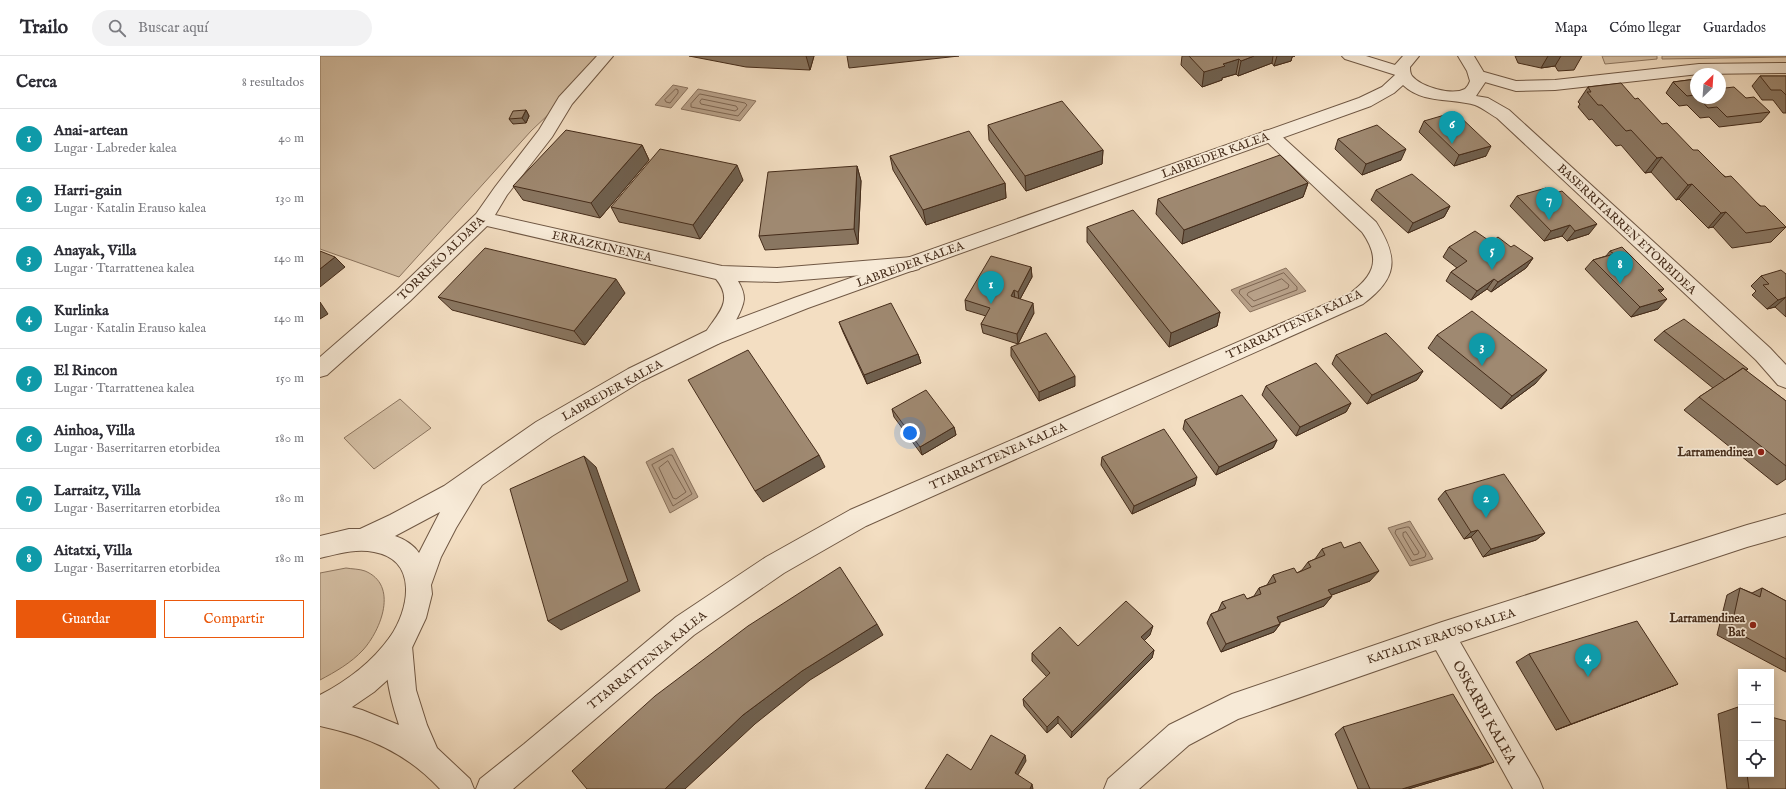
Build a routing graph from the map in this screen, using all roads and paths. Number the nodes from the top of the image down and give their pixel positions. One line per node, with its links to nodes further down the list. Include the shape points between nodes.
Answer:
1 (605, 56): 14 (street, TORREKO ALDAPA, via 565,101 546,133 501,191)
2 (1350, 56): 9 (street)
3 (1385, 56): 4 (street)
4 (1392, 56)
5 (1411, 56): 9 (street, via 1405,59 1402,65)
6 (1452, 56): 7 (street)
7 (1472, 66): 8 (street, via 1516,86 1556,85 1664,66 1700,69); 11 (street, BASERRITARREN ETORBIDEA, via 1478,80 1476,86 1472,91)
8 (1786, 68)
9 (1403, 74): 10 (street, BASERRITARREN ETORBIDEA, via 1414,86); 12 (street, LABREDER KALEA, via 1388,90)
10 (1430, 94): 11 (street, BASERRITARREN ETORBIDEA); 12 (street, LABREDER KALEA, via 1397,96)
11 (1457, 96): 19 (street, BASERRITARREN ETORBIDEA, via 1482,102 1503,114 1763,354)
12 (1365, 102): 13 (street, LABREDER KALEA)
13 (1270, 135): 15 (street, LABREDER KALEA); 31 (street, TTARRATTENEA KALEA, via 1369,227 1376,237 1383,256 1383,266 1380,276 1366,292 1356,299 858,518 775,565 685,626)
14 (483, 219): 16 (street, ERRAZKINENEA); 18 (street, TORREKO ALDAPA, via 403,296)
15 (912, 264): 16 (street, ERRAZKINENEA, via 777,275); 17 (street, LABREDER KALEA)
16 (722, 273): 17 (street, via 732,285 734,301 727,318)
17 (713, 337): 20 (street, LABREDER KALEA, via 636,375 544,429)
18 (320, 369)
19 (1786, 379)
20 (478, 476): 22 (street, LABREDER KALEA, via 424,509); 24 (street, LABREDER KALEA, via 444,525 429,554)
21 (1786, 525): 25 (street, KATALIN ERAUSO KALEA)
22 (364, 538): 23 (street, via 337,541); 24 (street, via 386,542 403,551 414,566)
23 (320, 547)
24 (419, 583): 26 (street, via 416,610)
25 (1442, 635): 32 (street, KATALIN ERAUSO KALEA, via 1232,708 1179,735); 33 (street, OSKARBI KALEA)
26 (399, 646): 27 (street, via 362,685); 29 (street, via 405,703 414,731)
27 (320, 709)
28 (320, 712): 29 (street, via 375,728)
29 (427, 757): 30 (street)
30 (460, 789)
31 (490, 789)
32 (1118, 789)
33 (1529, 789)

